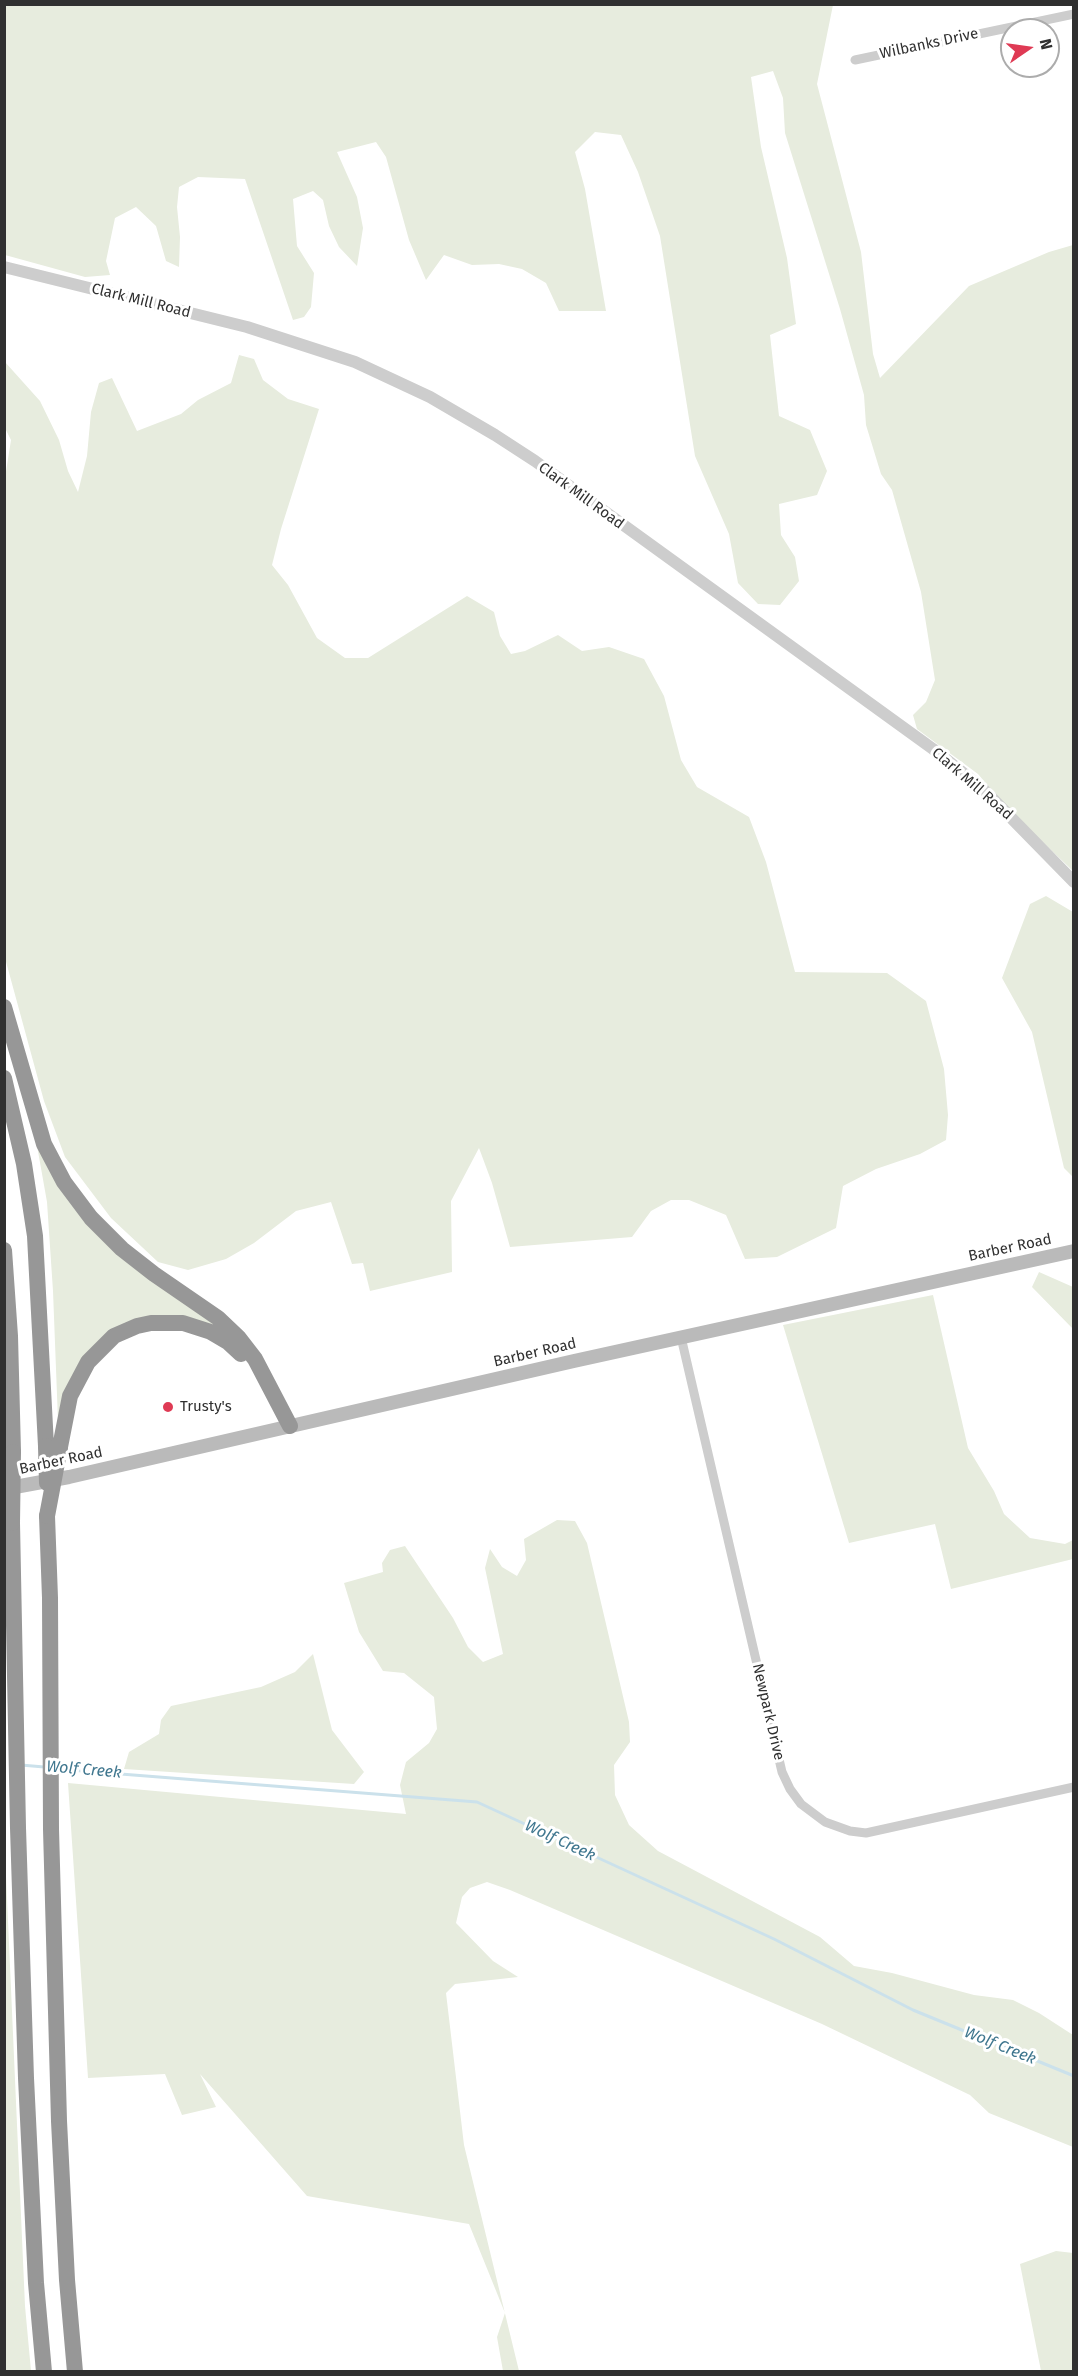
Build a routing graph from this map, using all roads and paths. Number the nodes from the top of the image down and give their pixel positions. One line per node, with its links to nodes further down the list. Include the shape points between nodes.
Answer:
1 (1074, 14): 2 (street, Wilbanks Drive)
2 (855, 60)
3 (4, 267): 4 (street, Clark Mill Road, via 267,333 355,362 430,397 535,461 933,748 983,789)
4 (1074, 882)
5 (4, 1007): 10 (highway, via 44,1144 64,1182 91,1218 122,1249 218,1318 238,1338 255,1359)
6 (4, 1078): 11 (highway, via 24,1164 35,1236)
7 (4, 1250): 12 (highway, via 10,1336)
8 (1074, 1251): 9 (main road, Barber Road)
9 (681, 1337): 10 (main road, Barber Road); 14 (street, Newpark Drive, via 782,1772 801,1804 825,1822 866,1833)
10 (285, 1427): 11 (highway, via 251,1369 228,1342 201,1328 160,1321 126,1330 95,1353 70,1396); 13 (main road, Barber Road)
11 (53, 1447): 16 (highway, bridge, via 47,1516 51,1829 60,2132)
12 (7, 1453): 15 (highway, bridge, via 33,2224)
13 (4, 1490)
14 (1074, 1787)
15 (44, 2372)
16 (75, 2372)

